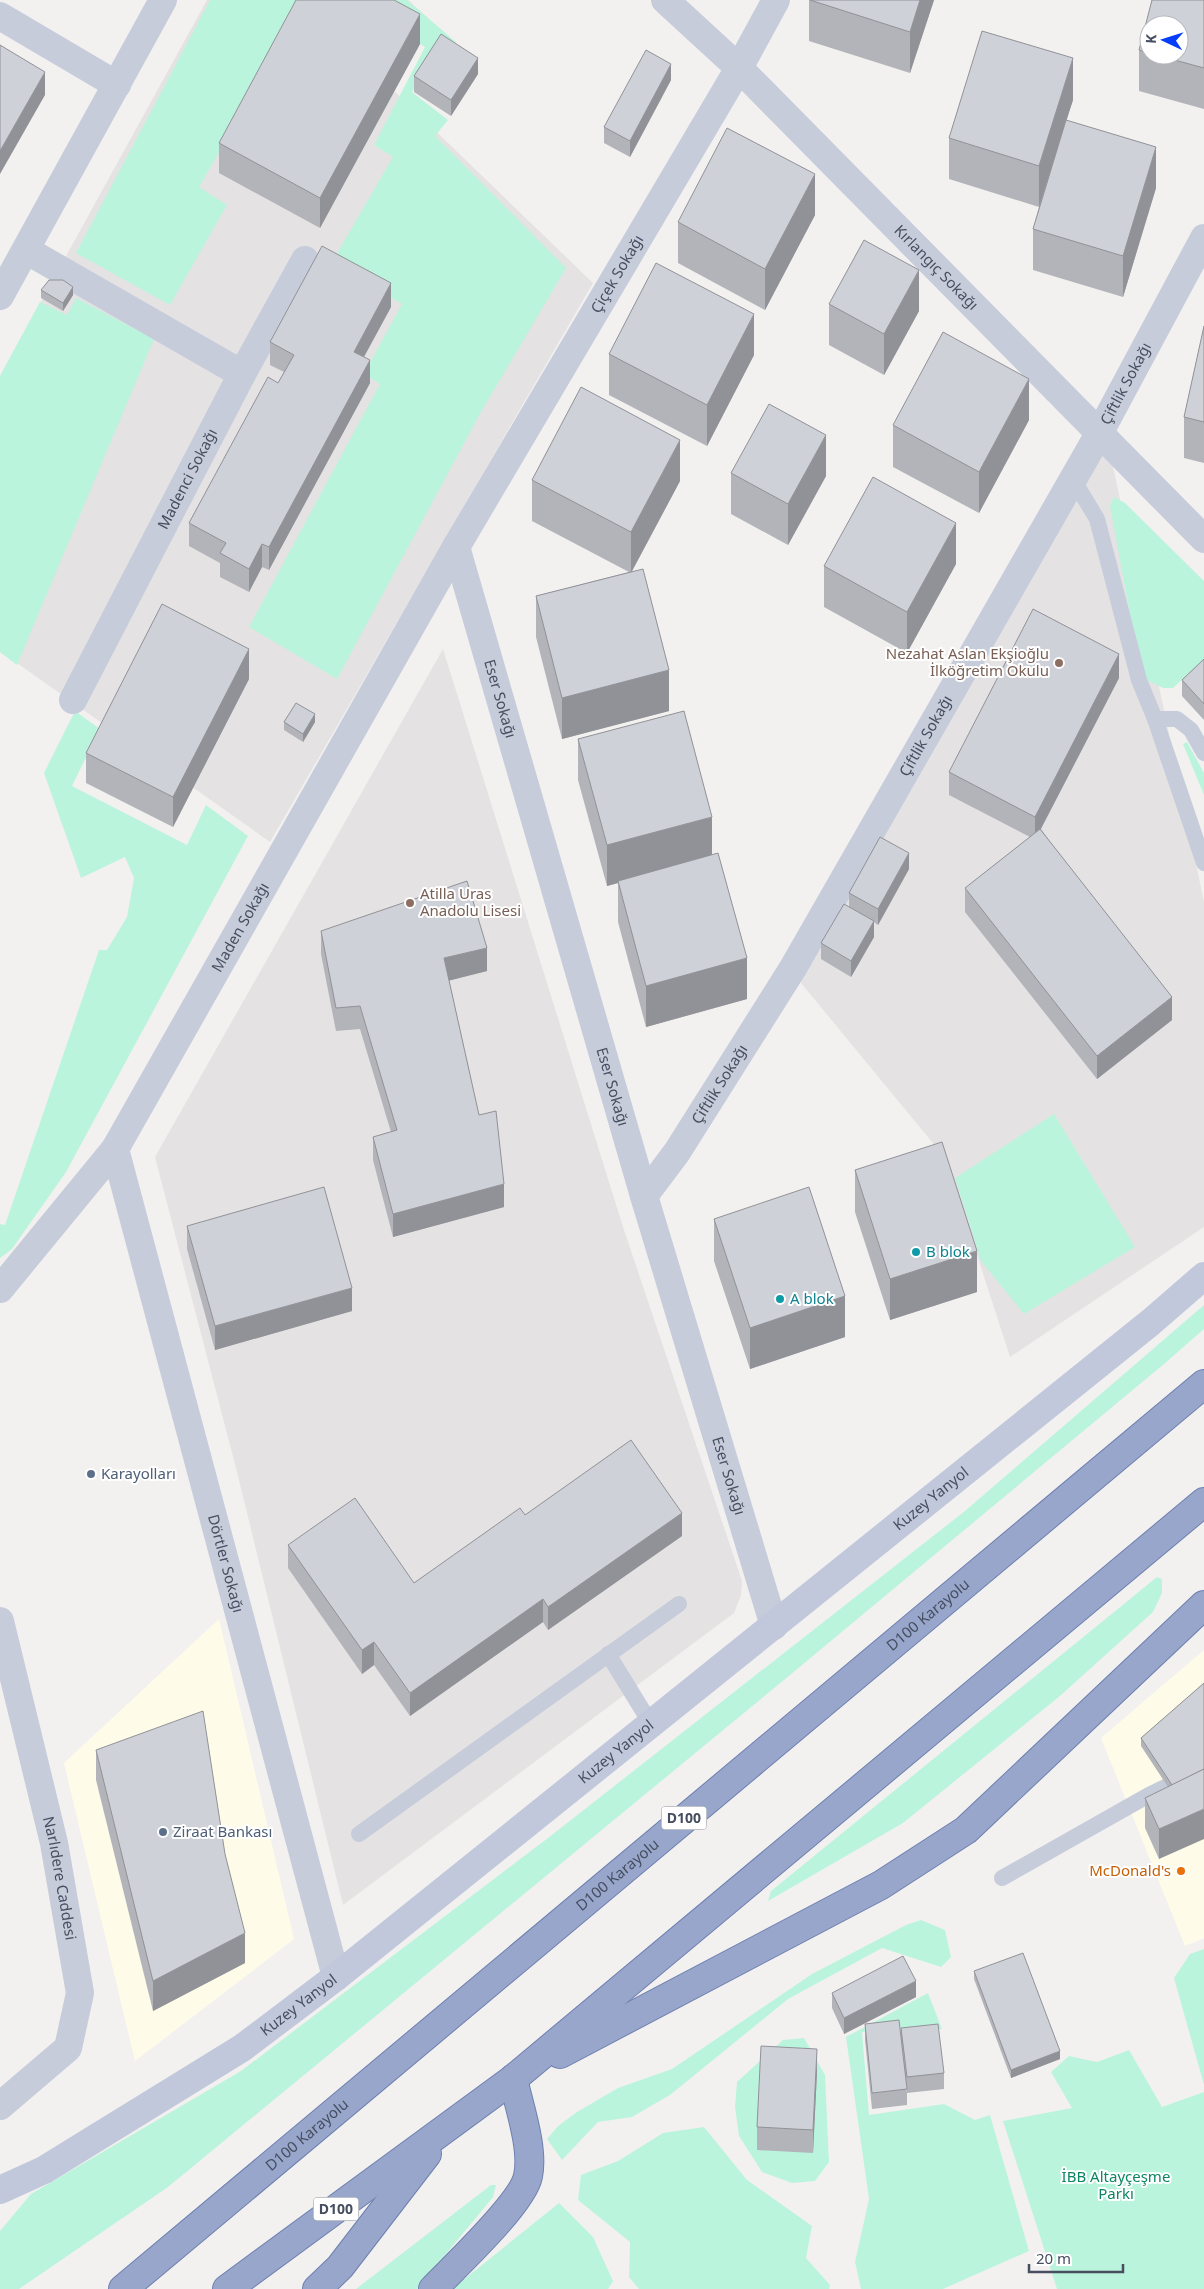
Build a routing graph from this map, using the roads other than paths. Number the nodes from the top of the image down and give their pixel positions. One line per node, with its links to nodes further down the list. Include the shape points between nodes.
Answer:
1 (163, 0): 6 (street)
2 (665, 0): 5 (street, Kırlangıç Sokağı)
3 (776, 0): 5 (street, Çiçek Sokağı)
4 (0, 16): 6 (street)
5 (739, 68): 12 (street, Kırlangıç Sokağı); 15 (street, Çiçek Sokağı)
6 (117, 85): 8 (street)
7 (1204, 238): 12 (street, Çiftlik Sokağı)
8 (26, 250): 10 (street); 11 (street)
9 (305, 260): 11 (street, Madenci Sokağı)
10 (0, 296)
11 (242, 374): 16 (street, Madenci Sokağı)
12 (1100, 432): 13 (street, Çiftlik Sokağı); 14 (street, Kırlangıç Sokağı)
13 (1073, 479): 17 (lane, via 1097,519 1139,680); 21 (street, Çiftlik Sokağı, via 793,968 677,1152)
14 (1204, 539)
15 (456, 547): 20 (street, Maden Sokağı); 21 (street, Eser Sokağı)
16 (73, 700)
17 (1155, 719): 18 (lane, via 1176,718 1191,730); 19 (lane)
18 (1204, 753)
19 (1204, 863)
20 (115, 1149): 23 (street, Maden Sokağı); 35 (street, Dörtler Sokağı)
21 (644, 1196): 29 (street, Eser Sokağı)
22 (1204, 1276): 29 (main road, Kuzey Yanyol)
23 (0, 1289)
24 (1204, 1384): 40 (highway, D100 Karayolu / D100)
25 (1204, 1502): 36 (highway, D100)
26 (679, 1604): 30 (lane)
27 (1204, 1605): 36 (highway, via 966,1830 881,1885)
28 (0, 1622): 37 (street, Narlıdere Caddesi, via 54,1843 80,1993 68,2048)
29 (774, 1626): 31 (main road, Kuzey Yanyol)
30 (608, 1654): 31 (lane); 33 (lane)
31 (651, 1724): 35 (main road, Kuzey Yanyol)
32 (1204, 1768): 34 (lane, via 1149,1795)
33 (359, 1834)
34 (1002, 1878)
35 (336, 1977): 39 (main road, Kuzey Yanyol, via 242,2048 44,2170)
36 (513, 2079): 38 (highway, D100); 45 (highway, via 528,2143 528,2176 518,2199)
37 (0, 2106)
38 (446, 2129): 43 (highway, D100); 44 (highway, via 340,2268)
39 (0, 2190)
40 (166, 2254): 41 (highway); 42 (highway, D100 Karayolu / D100)
41 (108, 2289)
42 (123, 2289)
43 (227, 2289)
44 (317, 2289)
45 (433, 2289)

